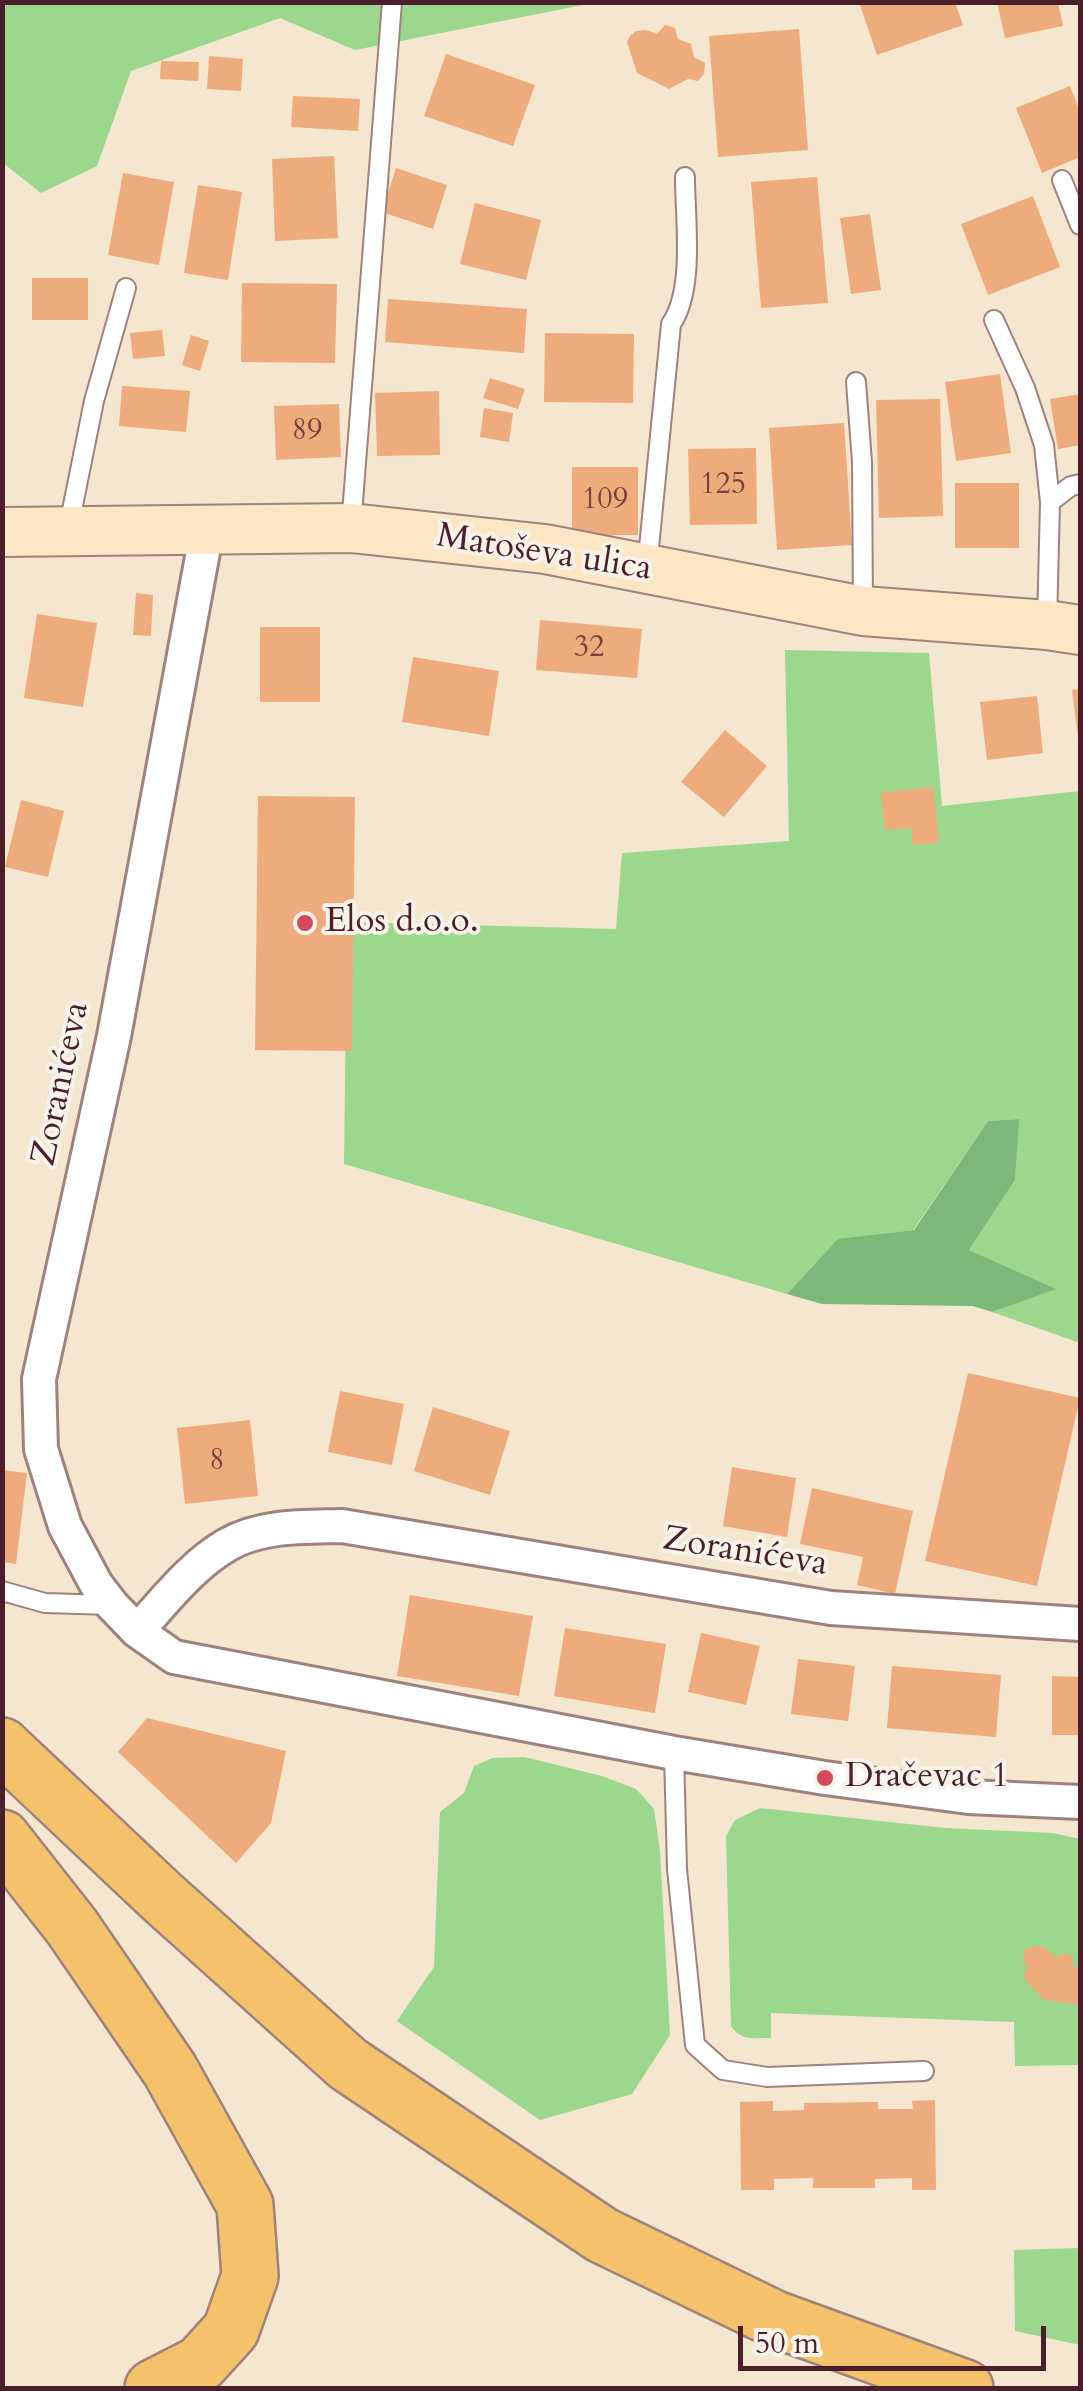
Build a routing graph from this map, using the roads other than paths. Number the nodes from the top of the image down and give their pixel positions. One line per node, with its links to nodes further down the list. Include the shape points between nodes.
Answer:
1 (392, 2): 10 (lane)
2 (685, 177): 14 (lane, via 685,290 672,324)
3 (1062, 180): 4 (lane)
4 (1080, 225)
5 (126, 288): 11 (lane)
6 (994, 320): 9 (lane, via 1044,445)
7 (856, 382): 15 (lane)
8 (1080, 484): 9 (lane)
9 (1050, 502): 16 (lane)
10 (351, 528): 12 (main road, Matoševa ulica); 14 (main road, Matoševa ulica, via 545,549)
11 (68, 530): 12 (main road, Matoševa ulica); 13 (main road, Matoševa ulica)
12 (207, 530): 18 (street, Zoranićeva, via 114,1036 38,1378 41,1449 65,1526)
13 (2, 532)
14 (647, 569): 15 (main road, Matoševa ulica)
15 (863, 611): 16 (main road, Matoševa ulica)
16 (1064, 628)
17 (2, 1591): 18 (lane, via 46,1603)
18 (112, 1605): 20 (street, Zoranićeva)
19 (1080, 1624): 20 (street, Zoranićeva, via 831,1608 342,1526 282,1528 228,1544)
20 (137, 1632): 22 (street, Zoranićeva, via 174,1658)
21 (2, 1746): 27 (highway, via 348,2064 602,2236 774,2319)
22 (674, 1753): 23 (street, via 968,1797); 25 (lane, via 695,2045 723,2070 767,2077)
23 (1080, 1802)
24 (2, 1838): 26 (highway, via 170,2070 245,2206 250,2276 232,2330 200,2364)
25 (924, 2071)
26 (153, 2388)
27 (964, 2388)

